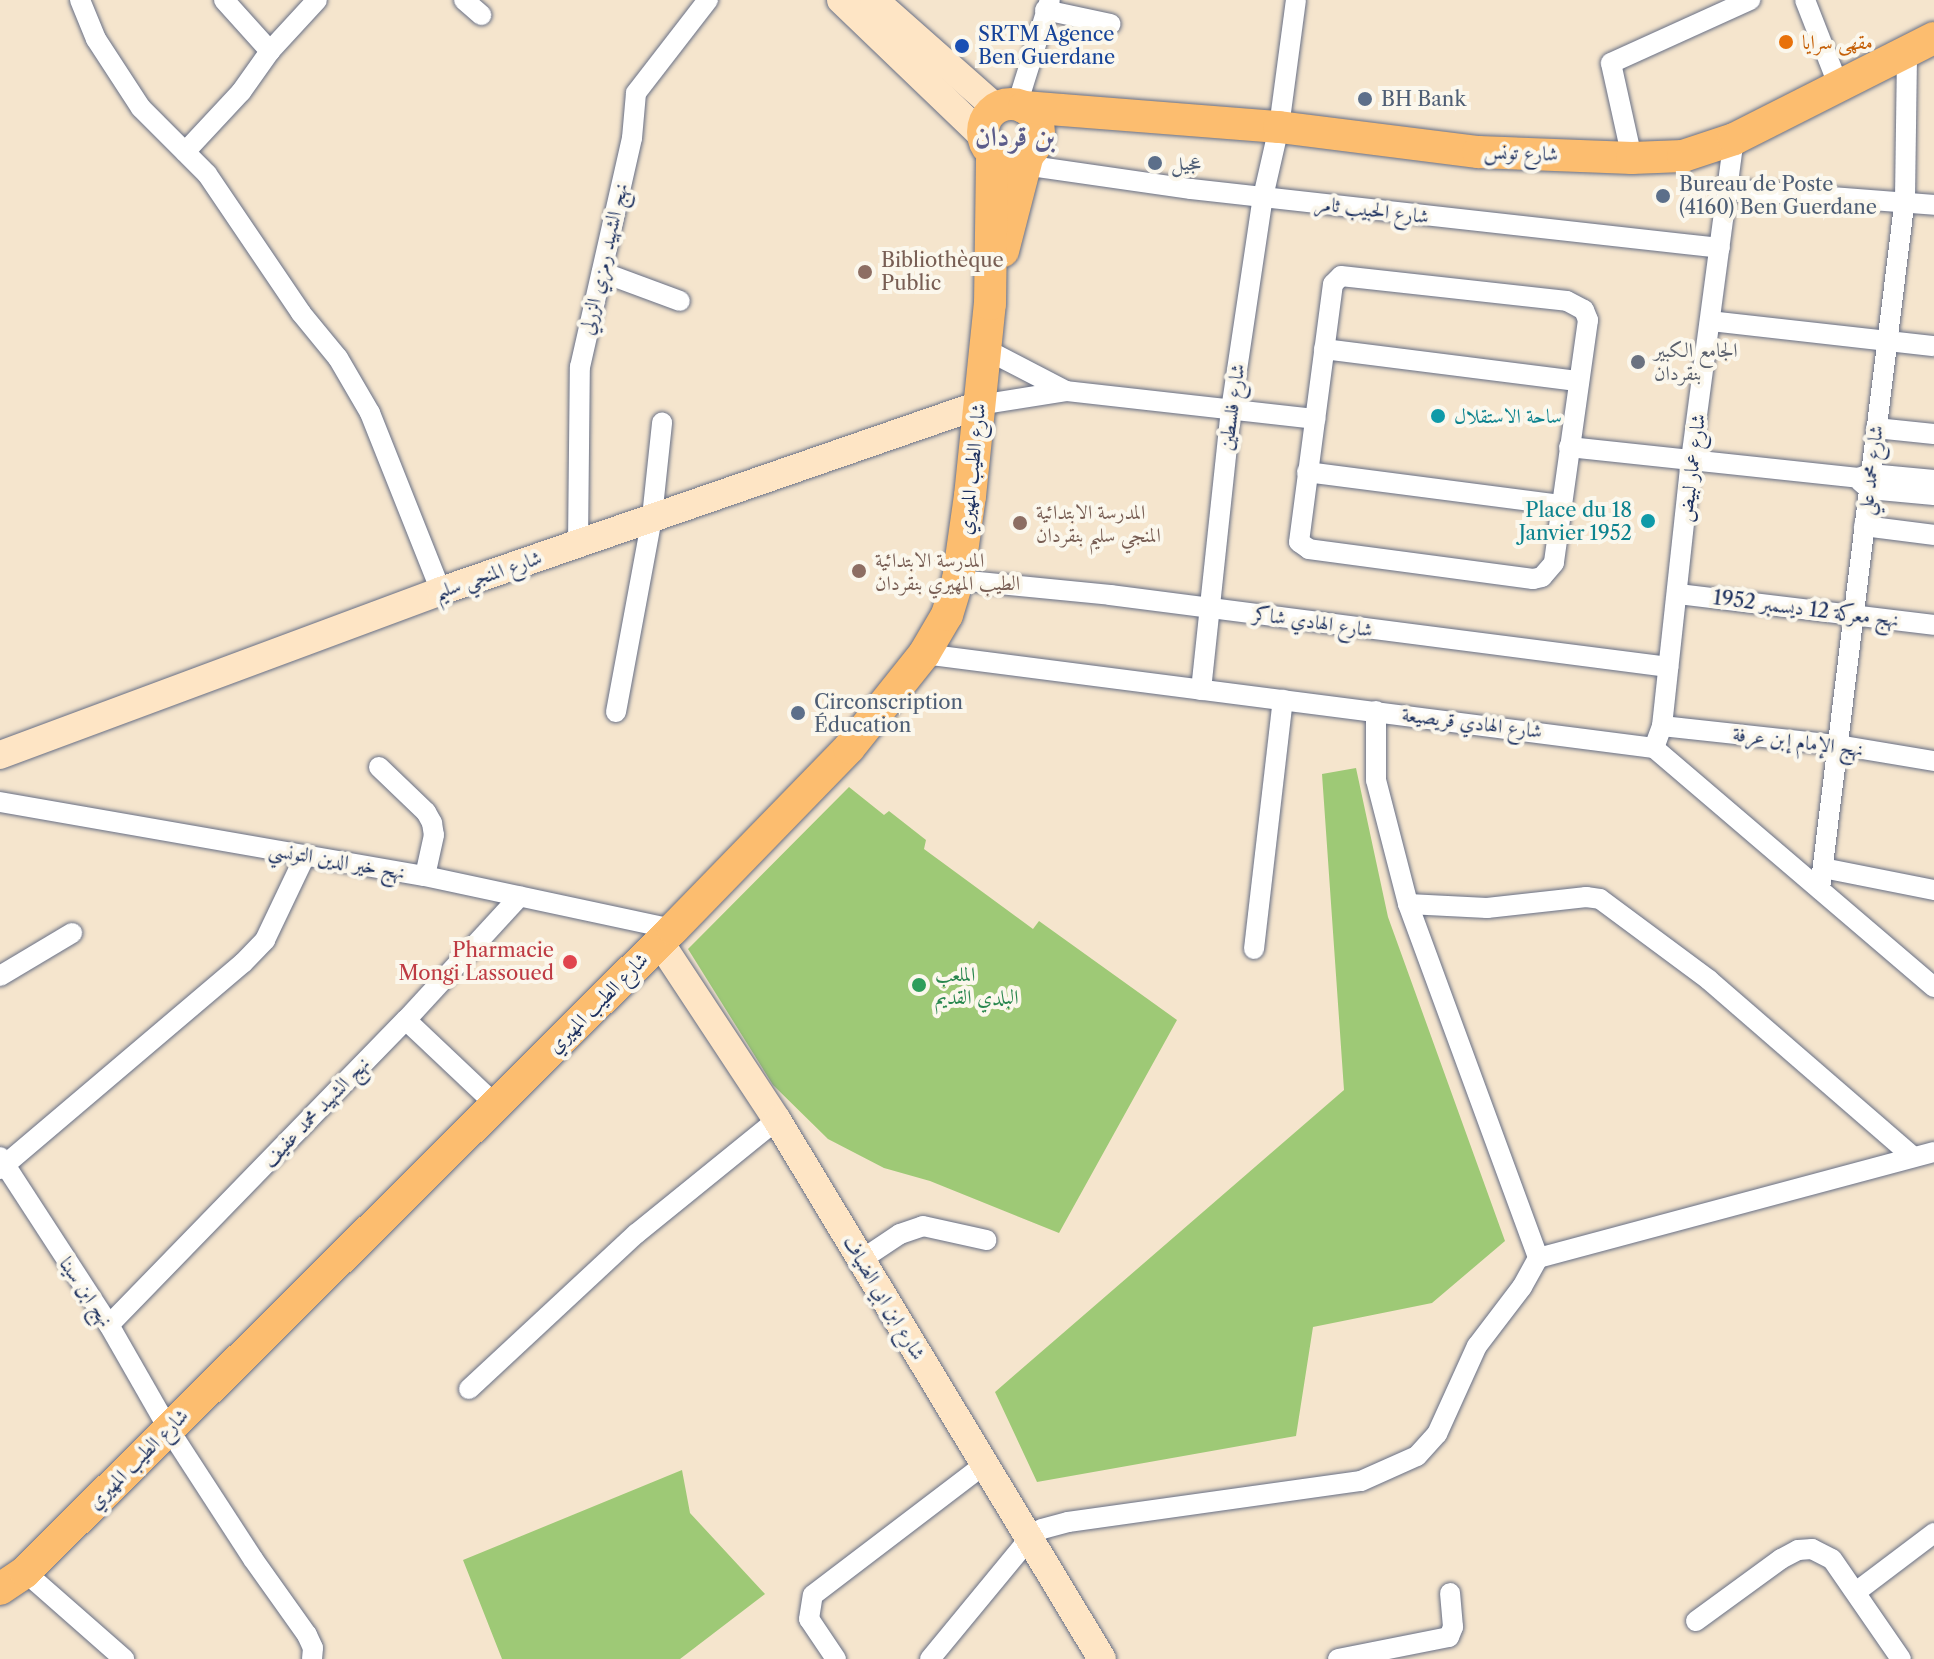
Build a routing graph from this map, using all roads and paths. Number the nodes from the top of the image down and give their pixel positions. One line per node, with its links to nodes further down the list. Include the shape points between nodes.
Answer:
1 (80, 0): 20 (street, via 96,39 141,108)
2 (224, 0): 15 (street)
3 (317, 0): 15 (street)
4 (464, 0): 12 (street)
5 (708, 0): 27 (street, نهج الشهيد رمزي الزرلي, via 636,93 632,138)
6 (841, 0): 18 (street)
7 (874, 0): 18 (street)
8 (1296, 0): 17 (street, شارع فلسطين)
9 (1750, 0): 21 (street, via 1611,63)
10 (1805, 0): 16 (street)
11 (1047, 5): 13 (street); 18 (street)
12 (481, 15)
13 (1111, 24)
14 (1924, 45): 16 (main road, شارع تونس); 24 (street, شارع محمد علي)
15 (270, 51): 20 (street, via 241,92)
16 (1838, 84): 19 (main road, شارع تونس)
17 (1279, 127): 18 (main road, شارع تونس, via 1083,111); 21 (main road, شارع تونس, via 1478,152); 23 (street, شارع فلسطين)
18 (1013, 132): 23 (street, شارع الحبيب ثامر); 32 (main road, شارع الطيب المهيري)
19 (1734, 139): 21 (main road, شارع تونس, via 1683,156); 22 (street, شارع عمار لبيض)
20 (185, 152): 54 (street, via 207,174 301,313 338,358 370,413)
21 (1632, 158)
22 (1728, 189): 24 (street); 26 (street, شارع عمار لبيض)
23 (1263, 197): 26 (street, شارع الحبيب ثامر); 37 (street, شارع فلسطين)
24 (1905, 202): 25 (street); 30 (street, شارع محمد علي)
25 (1934, 205)
26 (1720, 248): 29 (street, شارع عمار لبيض)
27 (602, 272): 28 (street); 52 (street, نهج الشهيد رمزي الزرلي, via 580,367)
28 (680, 301)
29 (1710, 321): 30 (street); 43 (street, شارع عمار لبيض)
30 (1887, 342): 31 (street); 40 (street, شارع محمد علي)
31 (1934, 346)
32 (985, 349): 35 (street); 36 (main road, شارع الطيب المهيري)
33 (1324, 349): 34 (street); 34 (street, via 1333,284 1341,276 1567,301 1584,310 1588,320); 38 (street)
34 (1579, 381): 42 (street)
35 (1066, 391): 36 (street); 37 (street)
36 (979, 405): 49 (street, شارع المنجي سليم); 53 (main road, شارع الطيب المهيري)
37 (1231, 410): 38 (street); 56 (street, شارع فلسطين)
38 (1315, 419): 44 (street)
39 (662, 423): 49 (street)
40 (1876, 428): 41 (street); 45 (street, شارع محمد علي)
41 (1934, 434)
42 (1569, 447): 43 (street); 48 (street)
43 (1691, 460): 45 (street); 55 (street, شارع عمار لبيض)
44 (1307, 472): 48 (street); 48 (street, via 1298,536 1303,546 1533,579 1554,563)
45 (1866, 480): 46 (street); 47 (street); 50 (street, شارع محمد علي)
46 (1934, 480)
47 (1934, 495)
48 (1562, 505)
49 (652, 517): 52 (street, شارع المنجي سليم); 64 (street)
50 (1864, 526): 51 (street); 57 (street, شارع محمد علي)
51 (1934, 535)
52 (578, 544): 54 (street, شارع المنجي سليم)
53 (958, 580): 56 (street, شارع الهادي شاكر); 59 (main road, شارع الطيب المهيري, via 947,615)
54 (441, 591): 68 (street, شارع المنجي سليم)
55 (1678, 594): 57 (street, نهج معركة 12 ديسمبر 1952); 60 (street, شارع عمار لبيض)
56 (1208, 608): 60 (street, شارع الهادي شاكر); 61 (street, شارع فلسطين)
57 (1852, 613): 58 (street, نهج معركة 12 ديسمبر 1952); 66 (street, شارع محمد علي)
58 (1934, 625)
59 (924, 654): 61 (street, شارع الهادي قريصيعة); 80 (main road, شارع الطيب المهيري, via 849,748)
60 (1668, 667): 65 (street, شارع عمار لبيض)
61 (1201, 690): 62 (street, شارع الهادي قريصيعة)
62 (1283, 700): 63 (street, شارع الهادي قريصيعة); 81 (street)
63 (1376, 711): 67 (street, شارع الهادي قريصيعة); 78 (street, via 1376,780)
64 (616, 712)
65 (1662, 726): 66 (street, نهج الإمام إبن عرفة); 67 (street, شارع عمار لبيض)
66 (1838, 745): 69 (street, نهج الإمام إبن عرفة); 73 (street, شارع محمد علي)
67 (1654, 748): 75 (street)
68 (0, 755)
69 (1934, 761)
70 (379, 767): 74 (street, via 432,823)
71 (0, 802): 72 (street, نهج خير الدين التونسي)
72 (305, 856): 74 (street, نهج خير الدين التونسي); 89 (street, via 265,940 243,963)
73 (1823, 868): 75 (street, شارع محمد علي); 76 (street)
74 (425, 876): 77 (street, نهج خير الدين التونسي)
75 (1820, 889): 83 (street)
76 (1934, 890)
77 (520, 896): 80 (street, نهج خير الدين التونسي); 84 (street, نهج الشهيد محمد عفيف)
78 (1408, 904): 88 (street, via 1487,908 1600,899 1709,980); 91 (street)
79 (72, 933): 82 (street)
80 (666, 935): 85 (main road, شارع الطيب المهيري); 86 (street, شارع ابن ابي الضياف)
81 (1254, 949)
82 (0, 976)
83 (1934, 987)
84 (406, 1020): 85 (street); 93 (street, نهج الشهيد محمد عفيف)
85 (497, 1106): 95 (main road, شارع الطيب المهيري)
86 (777, 1120): 92 (street, شارع ابن ابي الضياف); 94 (street, via 636,1234)
87 (1934, 1152): 88 (street)
88 (1913, 1157): 91 (street)
89 (2, 1164): 93 (street, نهج ابن سينا)
90 (986, 1240): 92 (street, via 923,1226 900,1234)
91 (1538, 1258): 98 (street, via 1477,1346 1437,1434 1417,1456 1390,1471 1361,1481 1068,1522)
92 (861, 1260): 96 (street, شارع ابن ابي الضياف)
93 (109, 1325): 95 (street, نهج ابن سينا)
94 (469, 1389)
95 (168, 1428): 99 (main road, شارع الطيب المهيري); 104 (street, نهج ابن سينا, via 307,1635)
96 (985, 1464): 98 (street, شارع ابن ابي الضياف); 105 (street, via 813,1595 809,1619)
97 (1934, 1533): 100 (street)
98 (1029, 1539): 106 (street); 107 (street, شارع ابن ابي الضياف)
99 (12, 1580): 103 (street)
100 (1856, 1592): 102 (street, via 1824,1553 1798,1550); 109 (street)
101 (1450, 1593): 108 (street, via 1449,1637)
102 (1696, 1621)
103 (124, 1659)
104 (312, 1659)
105 (836, 1659)
106 (930, 1659)
107 (1102, 1659)
108 (1338, 1659)
109 (1901, 1659)

